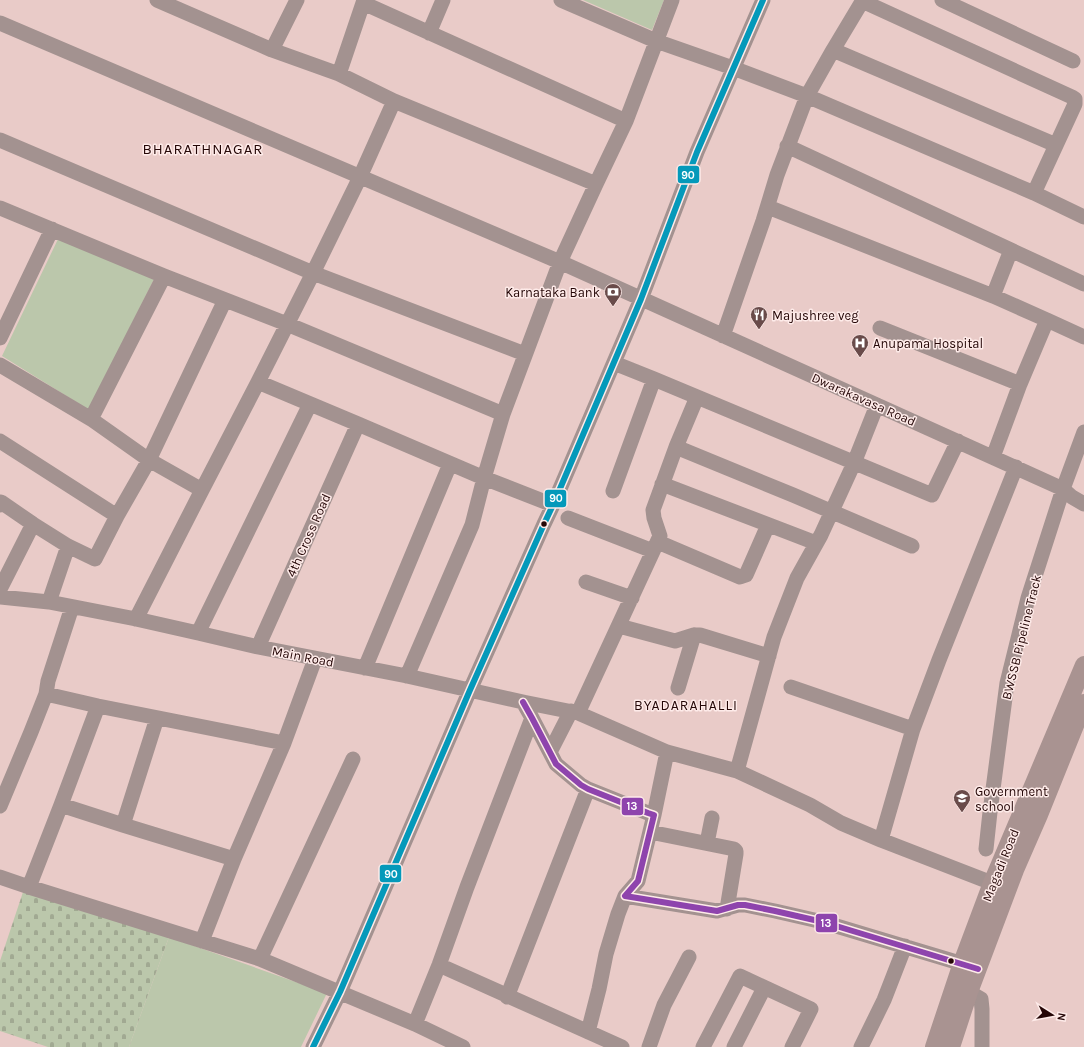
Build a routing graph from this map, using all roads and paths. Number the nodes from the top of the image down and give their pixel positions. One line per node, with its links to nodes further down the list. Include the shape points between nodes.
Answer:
1 (157, 0): 13 (street)
2 (297, 0): 13 (street)
3 (442, 0): 11 (street)
4 (561, 0): 12 (street)
5 (672, 0): 12 (street)
6 (763, 0): 16 (street)
7 (942, 0): 15 (street)
8 (863, 1): 14 (street); 22 (street, via 1075,99)
9 (364, 2): 11 (street); 17 (street)
10 (0, 23): 24 (street, Dwarakavasa Road)
11 (428, 32): 20 (street)
12 (656, 41): 16 (street); 20 (street)
13 (272, 50): 17 (street)
14 (833, 50): 18 (street); 22 (street)
15 (1073, 61)
16 (733, 68): 18 (street); 37 (street, via 697,152)
17 (339, 74): 19 (street)
18 (807, 96): 23 (street); 26 (street)
19 (394, 101): 24 (street); 25 (street)
20 (626, 121): 25 (street)
21 (0, 140): 33 (street)
22 (1056, 145): 26 (street)
23 (787, 146): 27 (street); 31 (street)
24 (360, 177): 32 (street, Dwarakavasa Road); 33 (street)
25 (596, 184): 32 (street)
26 (1034, 193): 29 (street)
27 (768, 207): 36 (street); 42 (street)
28 (0, 208): 30 (street)
29 (1084, 217)
30 (52, 229): 34 (street); 44 (street)
31 (1011, 250): 35 (street); 36 (street)
32 (560, 262): 37 (street, Dwarakavasa Road); 45 (street)
33 (313, 273): 40 (street); 45 (street)
34 (164, 276): 38 (street); 55 (street)
35 (1084, 284)
36 (993, 296): 39 (street)
37 (641, 299): 42 (street, Dwarakavasa Road); 46 (street)
38 (225, 300): 40 (street); 62 (street)
39 (1047, 320): 43 (street); 50 (street)
40 (287, 324): 49 (street); 54 (street)
41 (880, 328): 50 (street)
42 (723, 336): 53 (street, Dwarakavasa Road)
43 (1084, 337)
44 (0, 338)
45 (525, 354): 54 (street)
46 (614, 363): 48 (street); 73 (street)
47 (0, 365): 55 (street)
48 (654, 379): 51 (street); 70 (street)
49 (258, 382): 52 (street); 69 (street)
50 (1020, 384): 61 (street)
51 (697, 397): 60 (street); 63 (street)
52 (310, 404): 56 (street); 91 (street)
53 (877, 405): 59 (street, Dwarakavasa Road); 63 (street)
54 (503, 414): 66 (street)
55 (91, 419): 62 (street)
56 (358, 424): 64 (street); 93 (street, 4th Cross Road)
57 (1084, 432): 68 (street, BWSSB Pipeline Track)
58 (0, 441): 75 (street)
59 (958, 441): 61 (street, Dwarakavasa Road); 63 (street, via 932,495)
60 (676, 447): 67 (street); 74 (street)
61 (993, 457): 65 (street, Dwarakavasa Road)
62 (149, 460): 69 (street); 75 (street)
63 (854, 463): 74 (street)
64 (450, 464): 66 (street); 97 (street)
65 (1016, 467): 68 (street, Dwarakavasa Road); 109 (street)
66 (484, 478): 73 (street); 98 (street, via 472,525)
67 (662, 484): 78 (street); 81 (street, via 653,510 660,536)
68 (1063, 489): 71 (street, Dwarakavasa Road); 124 (street, BWSSB Pipeline Track, via 1028,598 1007,683)
69 (202, 490): 89 (street)
70 (613, 491)
71 (1084, 504)
72 (0, 505): 77 (street, via 1,502)
73 (553, 505): 101 (street)
74 (832, 511): 79 (street); 82 (street)
75 (117, 516): 80 (street, via 95,559)
76 (568, 518): 81 (street)
77 (33, 524): 80 (street); 84 (street)
78 (768, 525): 79 (street); 81 (street, via 746,575 740,577)
79 (816, 543): 94 (street, via 797,578)
80 (68, 546): 87 (street)
81 (656, 546): 86 (street)
82 (912, 546)
83 (586, 582): 86 (street)
84 (0, 589)
85 (0, 597): 87 (street, Main Road)
86 (632, 598): 90 (street)
87 (49, 602): 88 (street, Main Road)
88 (72, 607): 89 (street, Main Road); 102 (street)
89 (136, 619): 91 (street, Main Road)
90 (619, 626): 92 (street, via 675,642); 106 (street)
91 (198, 633): 93 (street, Main Road)
92 (694, 635): 94 (street); 100 (street)
93 (258, 647): 95 (street, Main Road)
94 (769, 656): 114 (street)
95 (315, 659): 97 (street, Main Road); 110 (street)
96 (1084, 665): 127 (main road, Magadi Road)
97 (364, 668): 98 (street, Main Road)
98 (407, 676): 101 (street, Main Road)
99 (791, 687): 109 (street)
100 (678, 688)
101 (470, 690): 103 (street, Main Road); 139 (street)
102 (46, 694): 105 (street); 117 (street)
103 (523, 702): 106 (street, Main Road); 108 (street)
104 (1084, 705): 136 (main road, Magadi Road, via 1015,870)
105 (98, 706): 107 (street); 116 (street)
106 (575, 712): 111 (street); 112 (street, Main Road)
107 (157, 718): 110 (street); 120 (street)
108 (532, 718): 111 (street); 135 (street)
109 (913, 729): 122 (street)
110 (284, 743): 125 (street)
111 (550, 752): 115 (street, via 556,764)
112 (666, 752): 114 (street, Main Road); 118 (street)
113 (353, 758): 134 (street)
114 (737, 771): 122 (street, Main Road)
115 (588, 789): 118 (street); 140 (street)
116 (61, 805): 120 (street); 128 (street)
117 (0, 806)
118 (654, 815): 121 (street)
119 (712, 818): 123 (street)
120 (123, 826): 125 (street)
121 (650, 832): 123 (street); 129 (street, via 638,881)
122 (881, 840): 127 (street, Main Road)
123 (707, 843): 130 (street, via 730,847 736,851)
124 (986, 849)
125 (234, 859): 131 (street)
126 (0, 877): 128 (street)
127 (992, 883): 136 (main road, Magadi Road)
128 (29, 887): 131 (street)
129 (625, 896): 130 (street, via 717,911); 142 (street, via 606,954 600,989)
130 (727, 909): 132 (street, via 746,905 775,910)
131 (202, 941): 134 (street)
132 (905, 946): 136 (street); 151 (street, via 884,1000)
133 (689, 957): 147 (street, via 664,1005)
134 (260, 959): 139 (street)
135 (439, 965): 140 (street); 141 (street)
136 (970, 966): 138 (main road, Magadi Road)
137 (764, 988): 148 (street, via 740,976); 149 (street); 150 (street, via 811,1009)
138 (962, 989): 143 (street, via 981,999); 152 (main road, Magadi Road); 153 (main road, Magadi Road)
139 (340, 992): 141 (street); 144 (street)
140 (507, 997): 142 (street)
141 (415, 1024): 145 (street)
142 (588, 1032): 146 (street)
143 (985, 1044)
144 (313, 1047)
145 (463, 1047)
146 (622, 1047)
147 (648, 1047)
148 (703, 1047)
149 (734, 1047)
150 (792, 1047)
151 (861, 1047)
152 (934, 1047)
153 (951, 1047)

